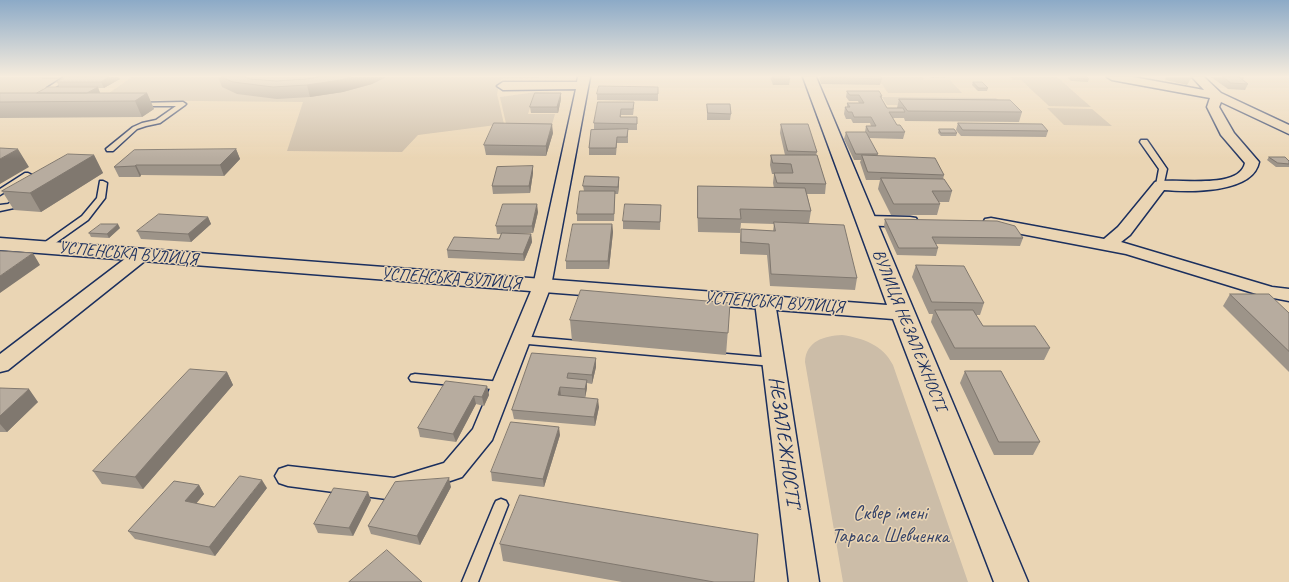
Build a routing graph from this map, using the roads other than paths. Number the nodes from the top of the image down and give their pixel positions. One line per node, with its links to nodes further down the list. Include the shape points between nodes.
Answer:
1 (183, 104): 8 (lane, via 158,122 135,128)
2 (578, 104): 22 (street)
3 (820, 104): 15 (street, ВУЛИЦЯ НЕЗАЛЕЖНОСТІ)
4 (1216, 104): 11 (street, via 1228,135 1252,162 1251,167 1236,179 1221,182 1179,187)
5 (1221, 104): 6 (street)
6 (1289, 130)
7 (1144, 142): 11 (lane, via 1163,168)
8 (110, 149)
9 (28, 175): 12 (lane)
10 (103, 183): 20 (lane, via 101,198 85,218)
11 (1160, 185): 19 (street, via 1124,231)
12 (0, 193)
13 (30, 193): 14 (lane, via 11,206)
14 (0, 208)
15 (866, 221): 16 (street); 25 (street, ВУЛИЦЯ НЕЗАЛЕЖНОСТІ)
16 (923, 222)
17 (976, 222): 19 (street)
18 (0, 244): 20 (street, УСПЕНСЬКА ВУЛИЦЯ)
19 (1108, 245): 23 (street, via 1129,249 1270,292)
20 (44, 247): 21 (street, УСПЕНСЬКА ВУЛИЦЯ)
21 (140, 256): 22 (street, УСПЕНСЬКА ВУЛИЦЯ); 28 (street)
22 (542, 286): 24 (street, УСПЕНСЬКА ВУЛИЦЯ); 26 (street)
23 (1289, 295)
24 (765, 302): 25 (street, УСПЕНСЬКА ВУЛИЦЯ); 27 (street, НЕЗАЛЕЖНОСТІ')
25 (902, 313): 35 (street, ВУЛИЦЯ НЕЗАЛЕЖНОСТІ)
26 (521, 340): 27 (lane); 30 (street)
27 (773, 362): 34 (street, НЕЗАЛЕЖНОСТІ')
28 (0, 366)
29 (415, 378): 30 (lane)
30 (502, 386): 31 (street, via 483,434 453,470 394,489)
31 (288, 476)
32 (501, 504): 33 (lane)
33 (470, 582)
34 (804, 582)
35 (1011, 582)

